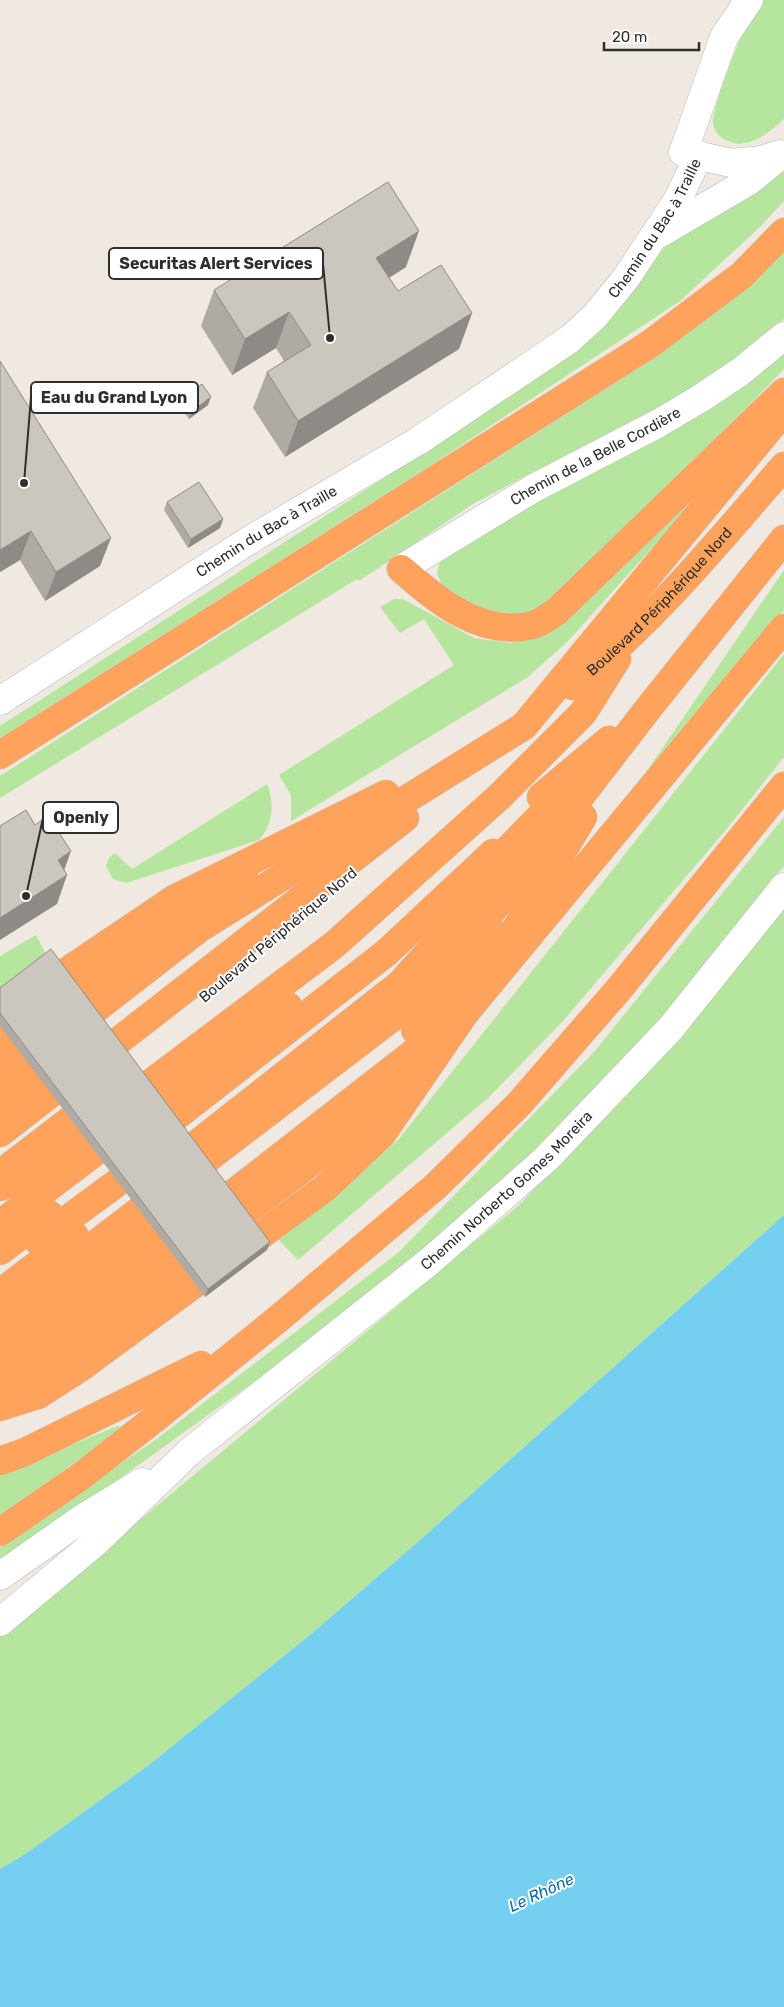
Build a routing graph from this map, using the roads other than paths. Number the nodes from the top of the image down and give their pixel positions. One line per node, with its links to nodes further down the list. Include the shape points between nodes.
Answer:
1 (748, 2): 3 (main road, Chemin du Bac à Traille, via 724,37)
2 (782, 152): 3 (main road, via 762,160 731,163); 5 (main road, via 749,181)
3 (691, 153): 4 (main road, Chemin du Bac à Traille)
4 (677, 185): 5 (main road); 7 (main road, Chemin du Bac à Traille); 9 (main road, Chemin du Bac à Traille, via 611,275)
5 (717, 199): 7 (main road)
6 (784, 232): 20 (highway, via 742,275 650,344)
7 (655, 237): 9 (main road, Chemin du Bac à Traille, via 595,316 570,338)
8 (784, 336): 14 (main road, Chemin de la Belle Cordière, via 740,372 701,398 526,492)
9 (534, 362): 17 (main road, Chemin du Bac à Traille, via 418,441 248,541)
10 (784, 392): 14 (highway, via 556,612 533,625 501,626 480,622 439,601)
11 (784, 412): 19 (highway)
12 (784, 466): 16 (highway, Boulevard Périphérique Nord, via 692,574)
13 (784, 539): 18 (highway)
14 (401, 569)
15 (784, 628): 24 (highway)
16 (633, 635): 19 (highway, Boulevard Périphérique Nord); 23 (highway, via 583,713 499,797 334,944)
17 (0, 701)
18 (651, 704): 24 (highway); 34 (highway, via 378,936); 35 (highway, via 386,953); 38 (highway, via 390,969 148,1160); 39 (highway, via 400,984); 40 (highway, via 458,955 414,1001); 42 (highway, via 448,1005 183,1208)
19 (524, 726): 25 (highway, Boulevard Périphérique Nord, via 174,899); 26 (highway, Boulevard Périphérique Nord, via 185,913); 28 (highway, via 200,928); 29 (highway, Boulevard Périphérique Nord, via 207,946); 30 (highway, Boulevard Périphérique Nord); 31 (highway, Boulevard Périphérique Nord, via 240,971)
20 (0, 755)
21 (784, 786): 41 (highway, via 619,989 519,1104 436,1186)
22 (784, 887): 46 (main road, Chemin Norberto Gomes Moreira, via 670,1029 547,1158 430,1261)
23 (263, 998): 32 (highway, via 212,1015); 33 (highway, via 22,1180)
24 (465, 1013): 27 (highway); 43 (highway, via 194,1224)
25 (0, 1019)
26 (0, 1052)
27 (430, 1067): 44 (highway, via 302,1169 25,1377); 45 (highway, via 382,1134 325,1188 80,1368 38,1394)
28 (0, 1083)
29 (0, 1107)
30 (0, 1133)
31 (0, 1152)
32 (0, 1174)
33 (0, 1187)
34 (0, 1224)
35 (30, 1228): 36 (highway); 37 (highway)
36 (0, 1237)
37 (0, 1251)
38 (0, 1269)
39 (0, 1293)
40 (0, 1317)
41 (278, 1319): 47 (highway, via 175,1379); 48 (highway, via 80,1477)
42 (0, 1341)
43 (0, 1366)
44 (0, 1390)
45 (0, 1406)
46 (189, 1452): 49 (main road, via 80,1520); 50 (main road, via 96,1542)
47 (0, 1461)
48 (0, 1532)
49 (0, 1576)
50 (0, 1622)

